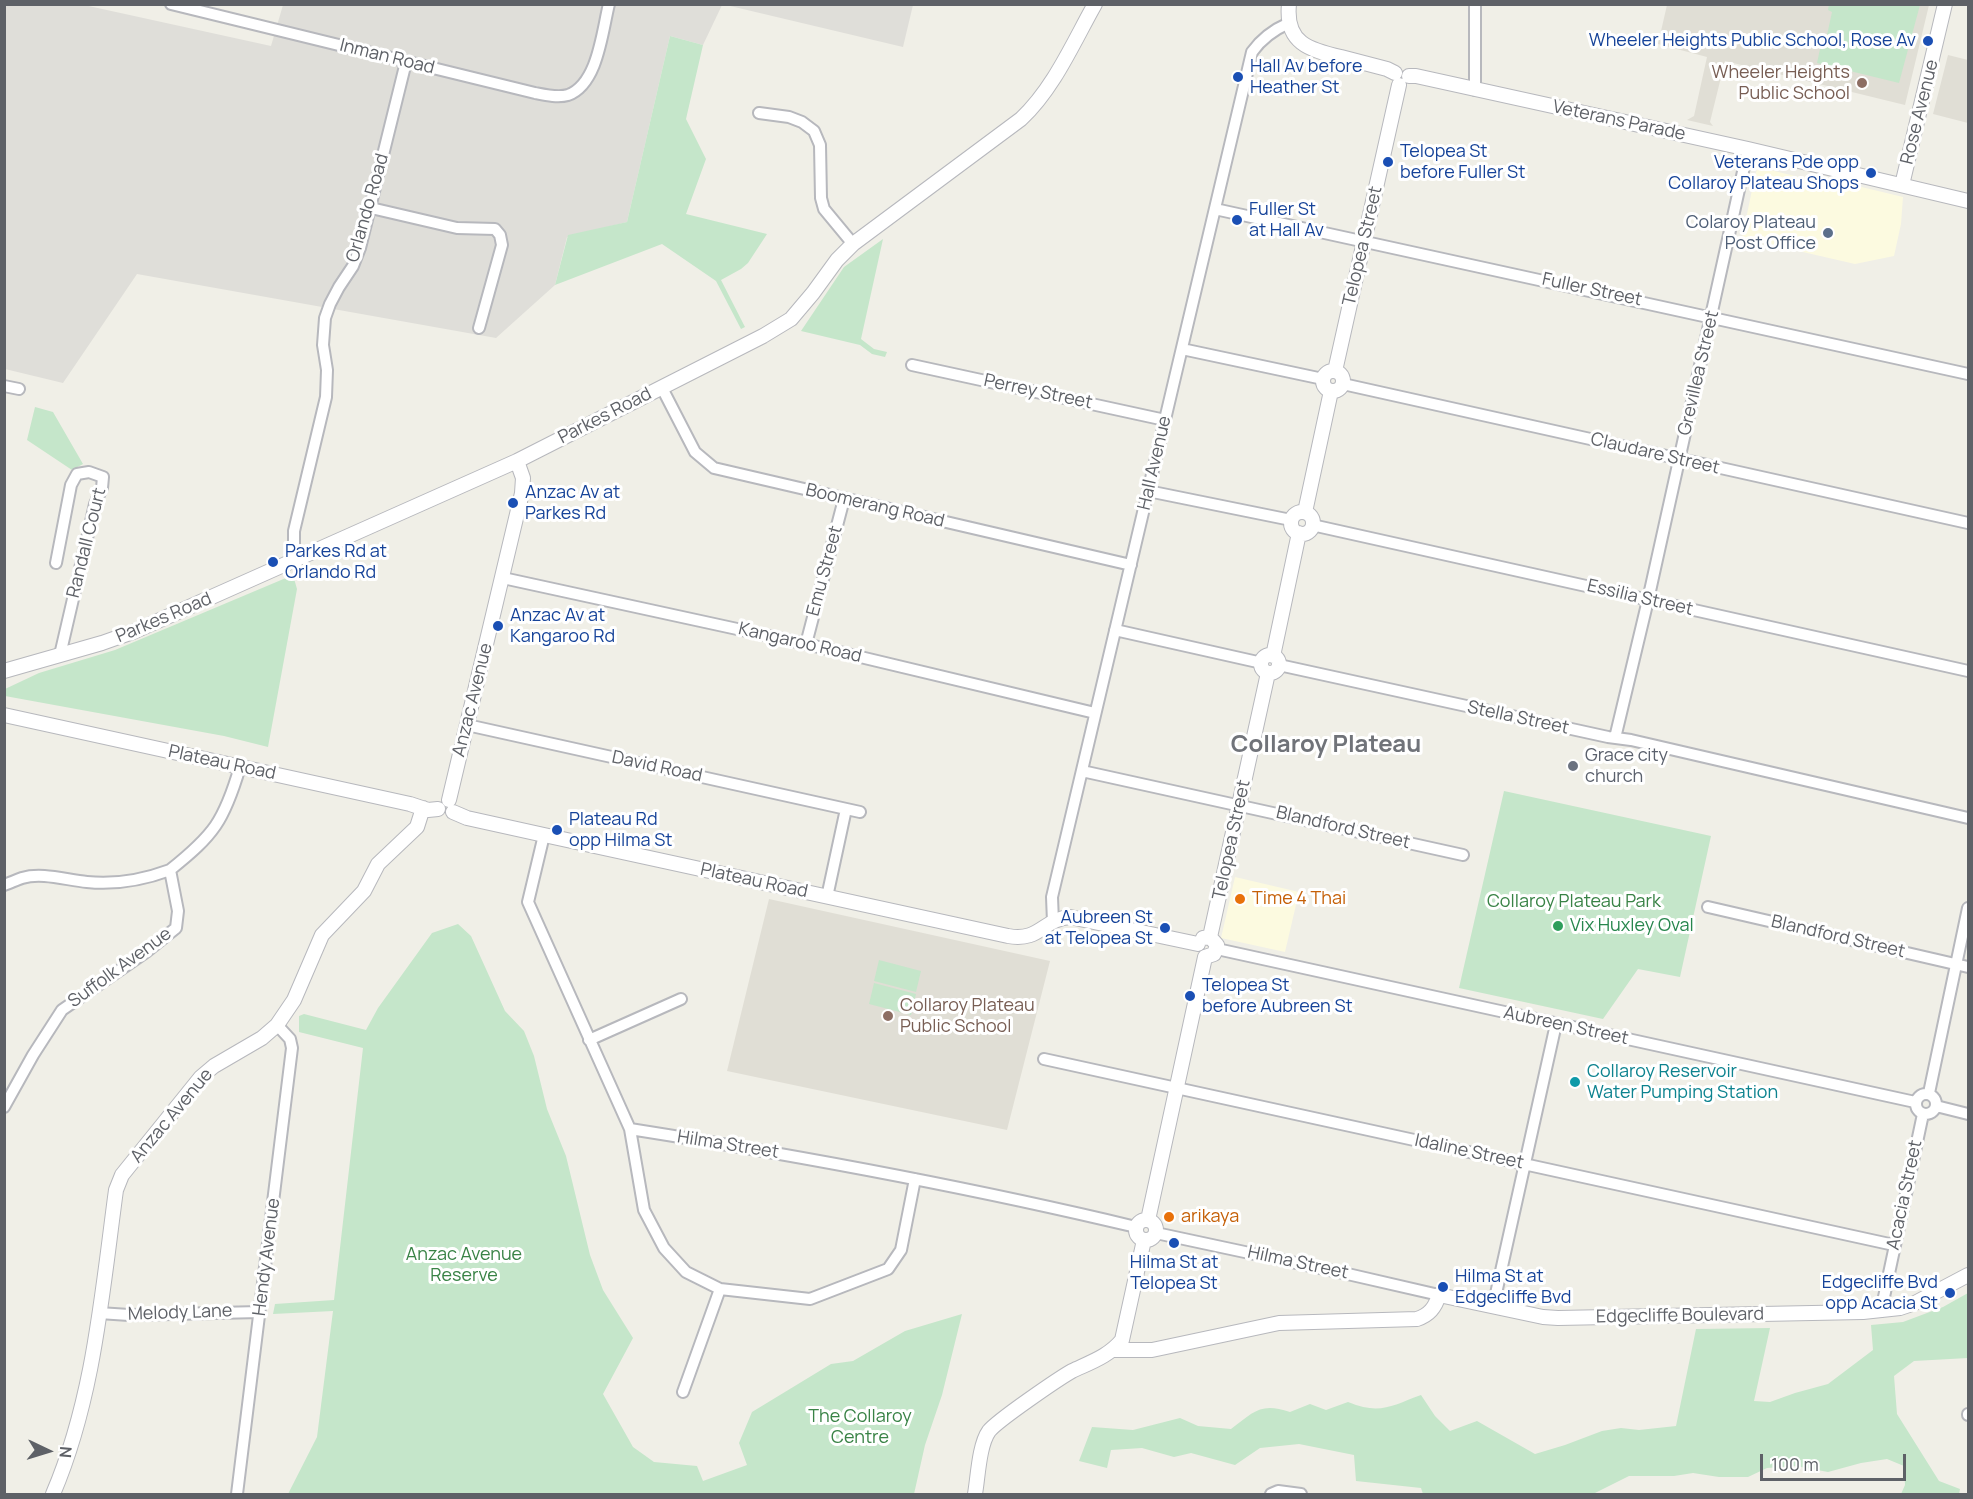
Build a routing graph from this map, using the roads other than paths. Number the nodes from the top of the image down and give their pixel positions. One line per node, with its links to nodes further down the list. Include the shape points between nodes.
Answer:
1 (171, 4): 8 (street, Inman Road)
2 (609, 4): 8 (street, Inman Road, via 593,68 585,82 567,95 535,93)
3 (1095, 4): 18 (street, Parkes Road, via 1034,107)
4 (1289, 4): 7 (street)
5 (1475, 4): 10 (street)
6 (1945, 4): 13 (street, Rose Avenue)
7 (1289, 23): 9 (street, Veterans Parade, via 1295,37 1306,47 1387,69); 16 (street, Hall Avenue, via 1260,40 1252,52)
8 (406, 62): 15 (street, Orlando Road)
9 (1401, 78): 10 (street, Veterans Parade, via 1416,76); 17 (street, Telopea Street)
10 (1475, 90): 12 (street, Veterans Parade)
11 (759, 113): 18 (street, via 789,117 814,131 820,145 820,198 824,209)
12 (1748, 149): 13 (street, Veterans Parade); 19 (street, Grevillea Street)
13 (1902, 185): 14 (street, Veterans Parade)
14 (1968, 201)
15 (371, 208): 20 (street, via 457,228 495,229 502,245); 39 (street, Orlando Road, via 353,266 325,318 326,397 294,531)
16 (1215, 209): 17 (street, Fuller Street); 21 (street, Hall Avenue)
17 (1364, 240): 19 (street, Fuller Street); 25 (street, Telopea Street)
18 (853, 244): 27 (street, Parkes Road, via 791,320)
19 (1712, 316): 23 (street, Fuller Street); 30 (street, Grevillea Street)
20 (479, 328)
21 (1182, 349): 24 (street); 29 (street, Hall Avenue)
22 (912, 365): 29 (street, Perrey Street)
23 (1968, 374)
24 (1323, 379): 25 (street, via 1325,388)
25 (1336, 382): 30 (street, Claudare Street); 34 (street, Telopea Street)
26 (4, 386): 28 (street)
27 (662, 388): 31 (street, Parkes Road); 33 (street, Boomerang Road, via 695,452 714,468)
28 (19, 389)
29 (1165, 420): 32 (street, Hall Avenue)
30 (1680, 460): 36 (street, Claudare Street); 43 (street, Grevillea Street)
31 (517, 461): 39 (street, Parkes Road); 42 (street, Anzac Avenue, via 524,483)
32 (1148, 491): 35 (street); 41 (street, Hall Avenue)
33 (844, 499): 41 (street, Boomerang Road); 45 (street, Emu Street)
34 (1305, 512): 35 (street); 37 (street)
35 (1292, 520): 38 (street, via 1292,527)
36 (1968, 523)
37 (1312, 525): 38 (street, via 1309,531); 43 (street, Essilia Street)
38 (1299, 533): 47 (street, Telopea Street)
39 (298, 560): 46 (street, Parkes Road, via 134,632)
40 (56, 563): 46 (street, Randall Court, via 74,479 77,474 89,472 103,477)
41 (1131, 565): 44 (street, Hall Avenue)
42 (503, 578): 45 (street, Kangaroo Road); 52 (street, Anzac Avenue)
43 (1648, 600): 49 (street, Essilia Street); 53 (street, Grevillea Street)
44 (1115, 630): 47 (street, Stella Street); 50 (street, Hall Avenue)
45 (806, 644): 50 (street, Kangaroo Road)
46 (60, 655): 48 (street, Parkes Road)
47 (1270, 664): 53 (street, Stella Street); 56 (street, Telopea Street)
48 (4, 671)
49 (1968, 671)
50 (1095, 713): 55 (street, Hall Avenue)
51 (4, 716): 54 (street, Plateau Road)
52 (467, 726): 57 (street, Anzac Avenue); 59 (street, David Road)
53 (1616, 738): 61 (street, Stella Street)
54 (240, 767): 58 (street, Plateau Road); 64 (street, via 219,823 199,847)
55 (1082, 771): 56 (street, Blandford Street); 69 (street, Hall Avenue, via 1052,897)
56 (1239, 806): 63 (street, Blandford Street); 70 (street, Telopea Street)
57 (447, 807): 58 (street, Plateau Road); 62 (street, Plateau Road, via 467,818)
58 (423, 808): 75 (street, Anzac Avenue, via 417,827 378,864 364,891 321,935 294,1000)
59 (846, 809): 60 (street, David Road); 66 (street)
60 (860, 812)
61 (1968, 818)
62 (544, 835): 66 (street, Plateau Road); 76 (street, via 528,902)
63 (1463, 855)
64 (170, 870): 65 (street, via 123,883 24,877); 82 (street, Suffolk Avenue, via 178,911 176,928 62,1010)
65 (4, 885)
66 (827, 897): 69 (street, Plateau Road, via 1015,938 1029,937)
67 (1708, 907): 71 (street, Blandford Street)
68 (1968, 908): 71 (street)
69 (1053, 922): 70 (street, Aubreen Street, via 1070,917)
70 (1208, 947): 74 (street, Aubreen Street); 78 (street, Telopea Street)
71 (1956, 964): 72 (street, Blandford Street); 79 (street)
72 (1968, 967)
73 (681, 999): 76 (street)
74 (1556, 1023): 80 (street, Aubreen Street); 86 (street)
75 (277, 1025): 95 (street, Hendy Avenue, via 292,1048); 97 (street, Anzac Avenue, via 201,1077 122,1175 116,1190)
76 (589, 1040): 85 (street)
77 (1044, 1059): 78 (street, Idaline Street)
78 (1177, 1088): 86 (street, Idaline Street); 88 (street, Telopea Street)
79 (1929, 1093): 80 (street, via 1921,1094); 81 (street)
80 (1915, 1102): 83 (street)
81 (1936, 1106): 83 (street, via 1931,1113); 84 (street)
82 (4, 1107)
83 (1923, 1114): 90 (street, Acacia Street)
84 (1968, 1114)
85 (630, 1129): 87 (street, Hilma Street); 92 (street, via 644,1210 664,1248 686,1272)
86 (1524, 1164): 90 (street, Idaline Street); 94 (street)
87 (915, 1179): 88 (street, Hilma Street); 92 (street, via 901,1250 888,1269 810,1299)
88 (1142, 1224): 89 (street, via 1137,1234)
89 (1150, 1236): 93 (street, Hilma Street); 98 (street, via 1122,1340)
90 (1894, 1245): 96 (street, Acacia Street)
91 (1968, 1275): 96 (street, Edgecliffe Boulevard, via 1915,1303)
92 (720, 1289): 99 (street)
93 (1439, 1295): 94 (street, Edgecliffe Boulevard); 98 (street, via 1431,1311 1417,1318 1279,1323 1152,1350)
94 (1493, 1307): 96 (street, Edgecliffe Boulevard, via 1558,1318)
95 (260, 1311): 97 (street, Melody Lane); 101 (street, Hendy Avenue)
96 (1881, 1311)
97 (99, 1313): 100 (street, Anzac Avenue, via 83,1408)
98 (1114, 1350): 102 (street, via 1069,1373 989,1431)
99 (683, 1392)
100 (53, 1494)
101 (237, 1494)
102 (975, 1494)
103 (1271, 1494): 104 (street)
104 (1301, 1494)

